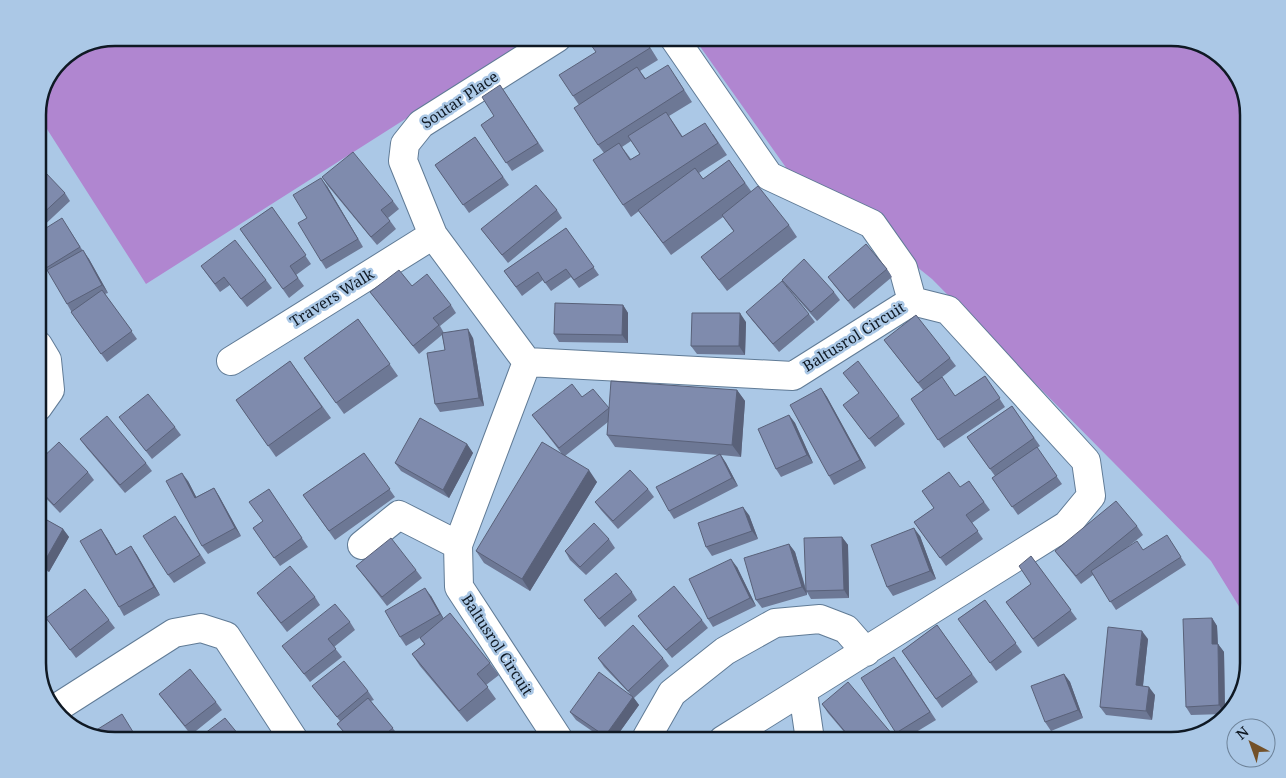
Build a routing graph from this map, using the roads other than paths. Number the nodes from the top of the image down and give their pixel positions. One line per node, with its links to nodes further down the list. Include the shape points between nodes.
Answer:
1 (544, 46): 3 (street, Soutar Place, via 421,124 405,144 403,161)
2 (680, 46): 4 (street, via 769,176 872,224 903,268)
3 (434, 235): 6 (street, Travers Walk); 7 (street, Soutar Place)
4 (912, 301): 7 (street, Baltusrol Circuit, via 792,376); 11 (street, Baltusrol Circuit, via 948,310 1086,461 1091,496 1067,525)
5 (46, 358): 8 (street, via 50,390)
6 (231, 362)
7 (527, 362): 10 (street, Baltusrol Circuit)
8 (46, 396)
9 (362, 545): 10 (street, via 399,515)
10 (458, 545): 15 (street, Baltusrol Circuit, via 459,587)
11 (866, 652): 12 (street, Baltusrol Circuit); 16 (street, via 846,629 820,619 775,623 725,651 672,693)
12 (802, 692): 17 (street, Baltusrol Circuit); 18 (street)
13 (61, 705): 14 (street, via 174,633 201,628 226,636)
14 (289, 732)
15 (553, 732)
16 (650, 732)
17 (736, 732)
18 (809, 732)

